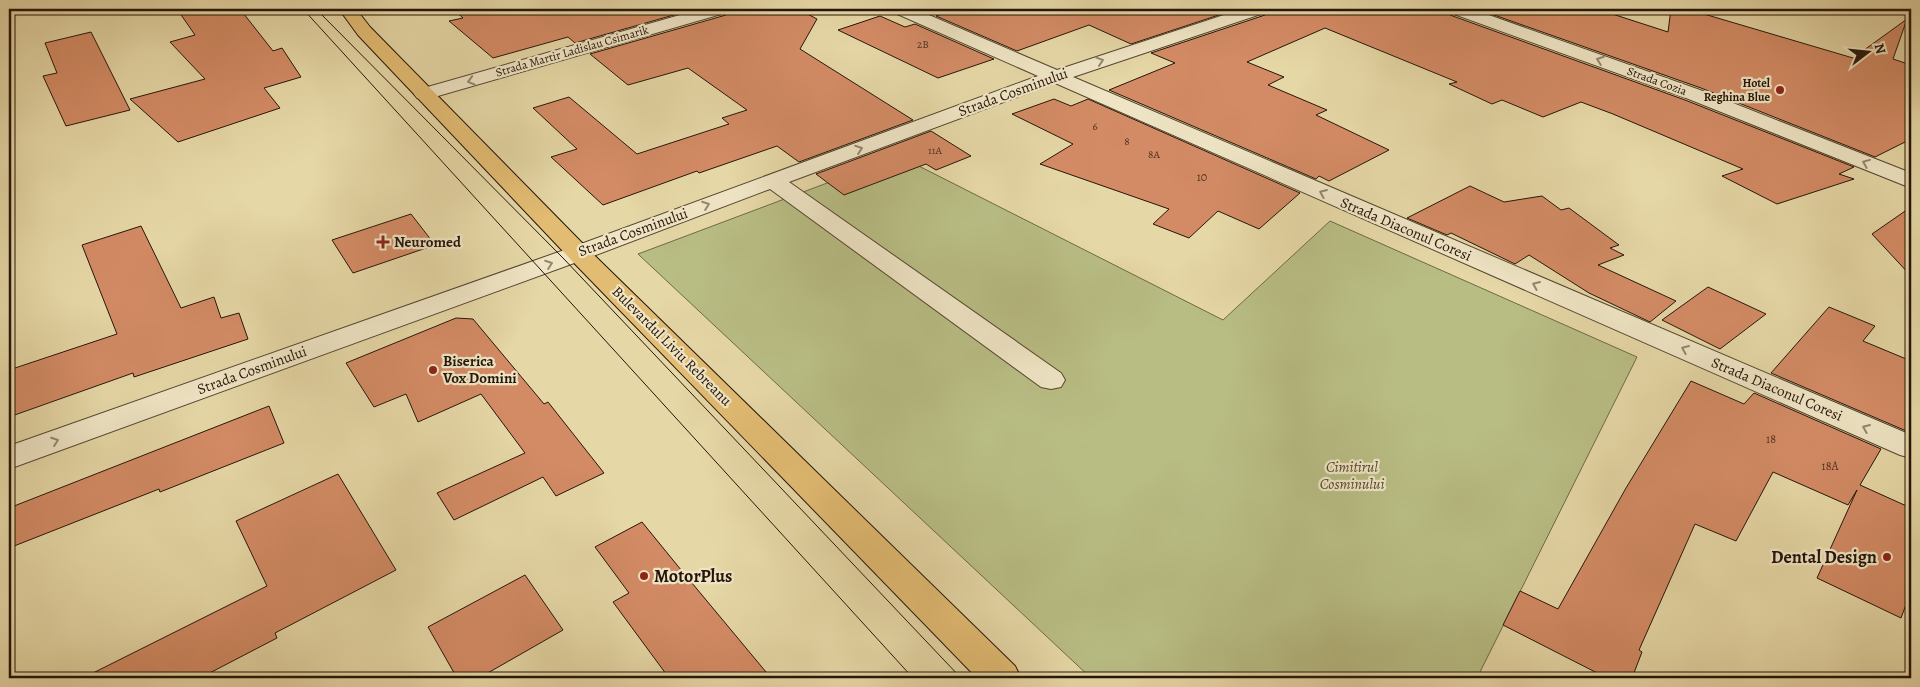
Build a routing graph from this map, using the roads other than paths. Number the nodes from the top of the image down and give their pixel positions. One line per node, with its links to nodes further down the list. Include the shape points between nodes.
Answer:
1 (347, 9): 7 (main road, Bulevardul Liviu Rebreanu)
2 (720, 9): 7 (street, Strada Martir Ladislau Csimarik, one-way to 7)
3 (901, 9): 6 (street, Strada Diaconul Coresi)
4 (1258, 9): 6 (street, Strada Cosminului, one-way to 4)
5 (1457, 9): 9 (street, Strada Cozia, one-way to 5, via 1693,94)
6 (1054, 76): 8 (street, Strada Cosminului, one-way to 6); 12 (street, Strada Diaconul Coresi, one-way to 6)
7 (424, 94): 10 (main road, Bulevardul Liviu Rebreanu)
8 (773, 180): 10 (street, Strada Cosminului, one-way to 8); 11 (street)
9 (1911, 181)
10 (579, 253): 13 (street, Strada Cosminului, one-way to 10); 14 (main road, Bulevardul Liviu Rebreanu)
11 (1050, 380)
12 (1911, 447)
13 (9, 458)
14 (1002, 678)

